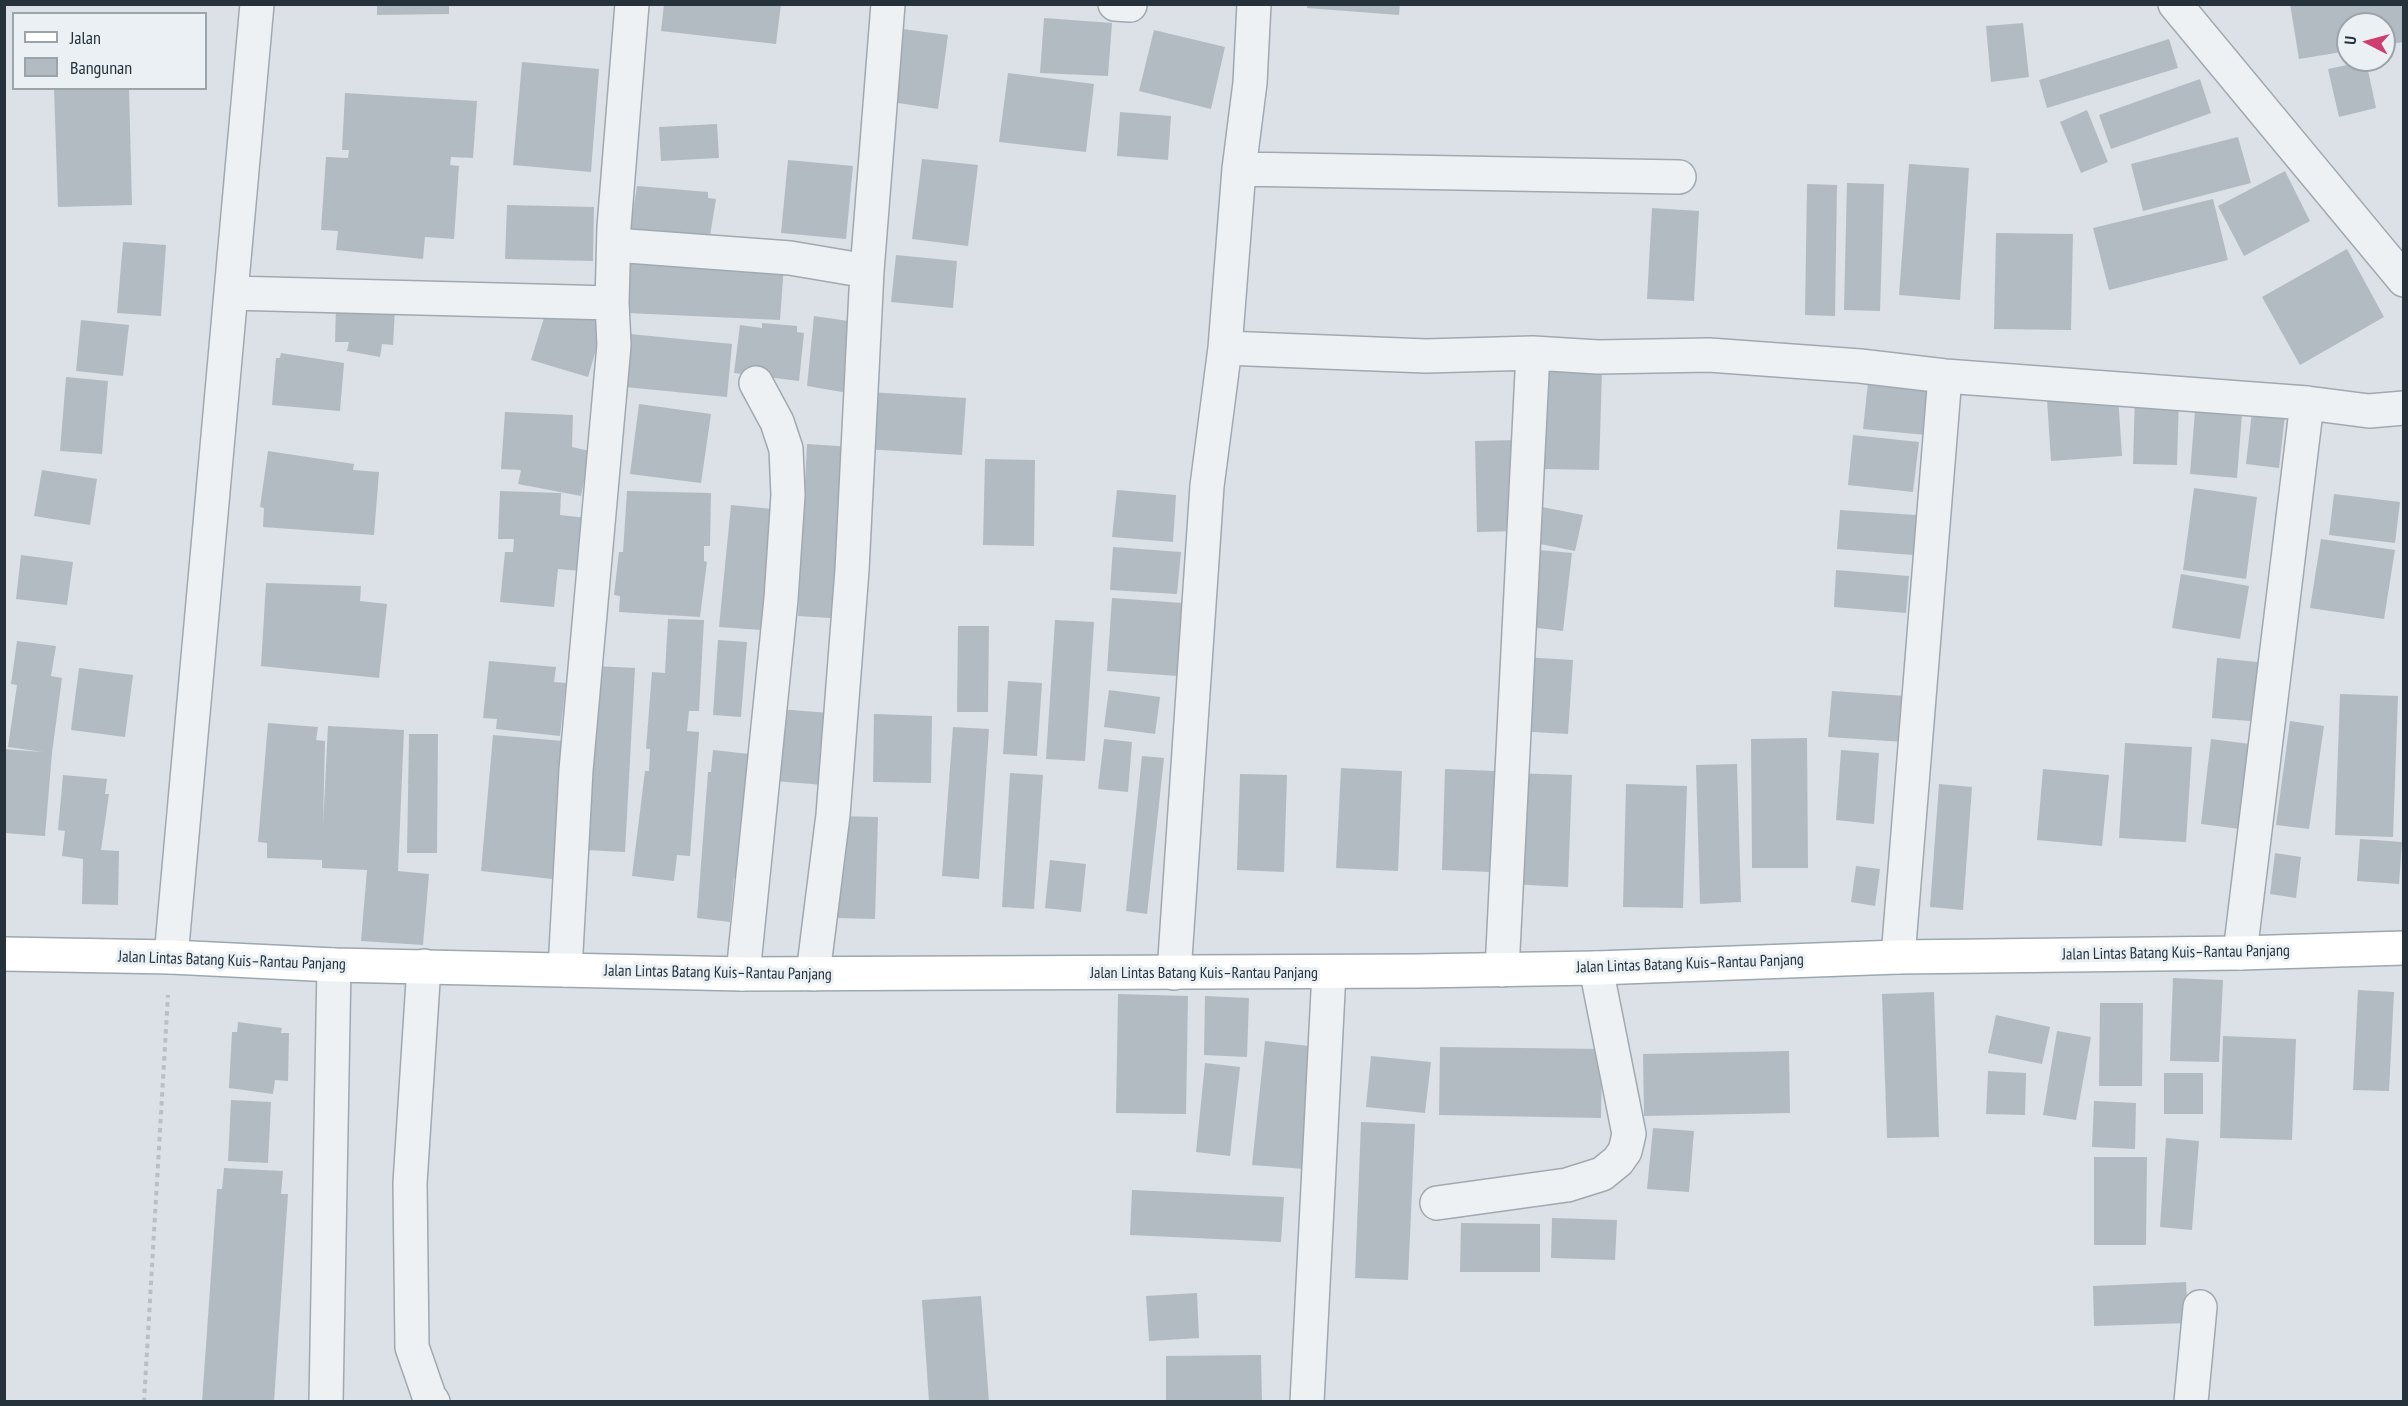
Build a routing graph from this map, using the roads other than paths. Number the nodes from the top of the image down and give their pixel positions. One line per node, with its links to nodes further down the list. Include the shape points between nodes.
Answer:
1 (257, 4): 13 (street)
2 (632, 4): 10 (street)
3 (888, 4): 11 (street)
4 (1115, 4): 7 (street)
5 (1254, 4): 8 (street, via 1250,83)
6 (2175, 4): 12 (street)
7 (1130, 5)
8 (1239, 169): 9 (street); 15 (street)
9 (1679, 177)
10 (614, 245): 11 (street, via 790,258); 14 (street)
11 (867, 271): 34 (street, via 852,570 835,792)
12 (2400, 271)
13 (231, 293): 14 (street); 24 (street)
14 (612, 303): 29 (street, via 614,345 576,770)
15 (1226, 348): 16 (street, via 1426,356); 32 (street, via 1207,486)
16 (1533, 353): 17 (street, via 1598,357 1709,355); 30 (street)
17 (1945, 376): 19 (street); 25 (street)
18 (756, 383): 33 (street, via 786,449 788,495)
19 (2307, 403): 20 (street, via 2369,411); 22 (street)
20 (2403, 408)
21 (2403, 948): 22 (main road, Jalan Lintas Batang Kuis–Rantau Panjang)
22 (2240, 953): 25 (main road, Jalan Lintas Batang Kuis–Rantau Panjang)
23 (4, 954): 24 (main road, Jalan Lintas Batang Kuis–Rantau Panjang)
24 (171, 957): 26 (main road, Jalan Lintas Batang Kuis–Rantau Panjang)
25 (1898, 957): 28 (main road, Jalan Lintas Batang Kuis–Rantau Panjang)
26 (334, 965): 27 (main road, Jalan Lintas Batang Kuis–Rantau Panjang); 37 (street)
27 (424, 966): 29 (main road, Jalan Lintas Batang Kuis–Rantau Panjang); 38 (street, via 410,1184 412,1336)
28 (1596, 968): 30 (main road, Jalan Lintas Batang Kuis–Rantau Panjang); 35 (street, via 1629,1134 1625,1151 1602,1174 1567,1185)
29 (565, 970): 33 (main road, Jalan Lintas Batang Kuis–Rantau Panjang)
30 (1502, 970): 31 (main road, Jalan Lintas Batang Kuis–Rantau Panjang)
31 (1329, 972): 32 (main road, Jalan Lintas Batang Kuis–Rantau Panjang); 39 (street)
32 (1173, 973): 34 (main road, Jalan Lintas Batang Kuis–Rantau Panjang)
33 (743, 974): 34 (main road, Jalan Lintas Batang Kuis–Rantau Panjang)
34 (813, 974)
35 (1437, 1203)
36 (2200, 1306): 40 (street)
37 (326, 1401)
38 (433, 1401)
39 (1306, 1401)
40 (2191, 1401)

